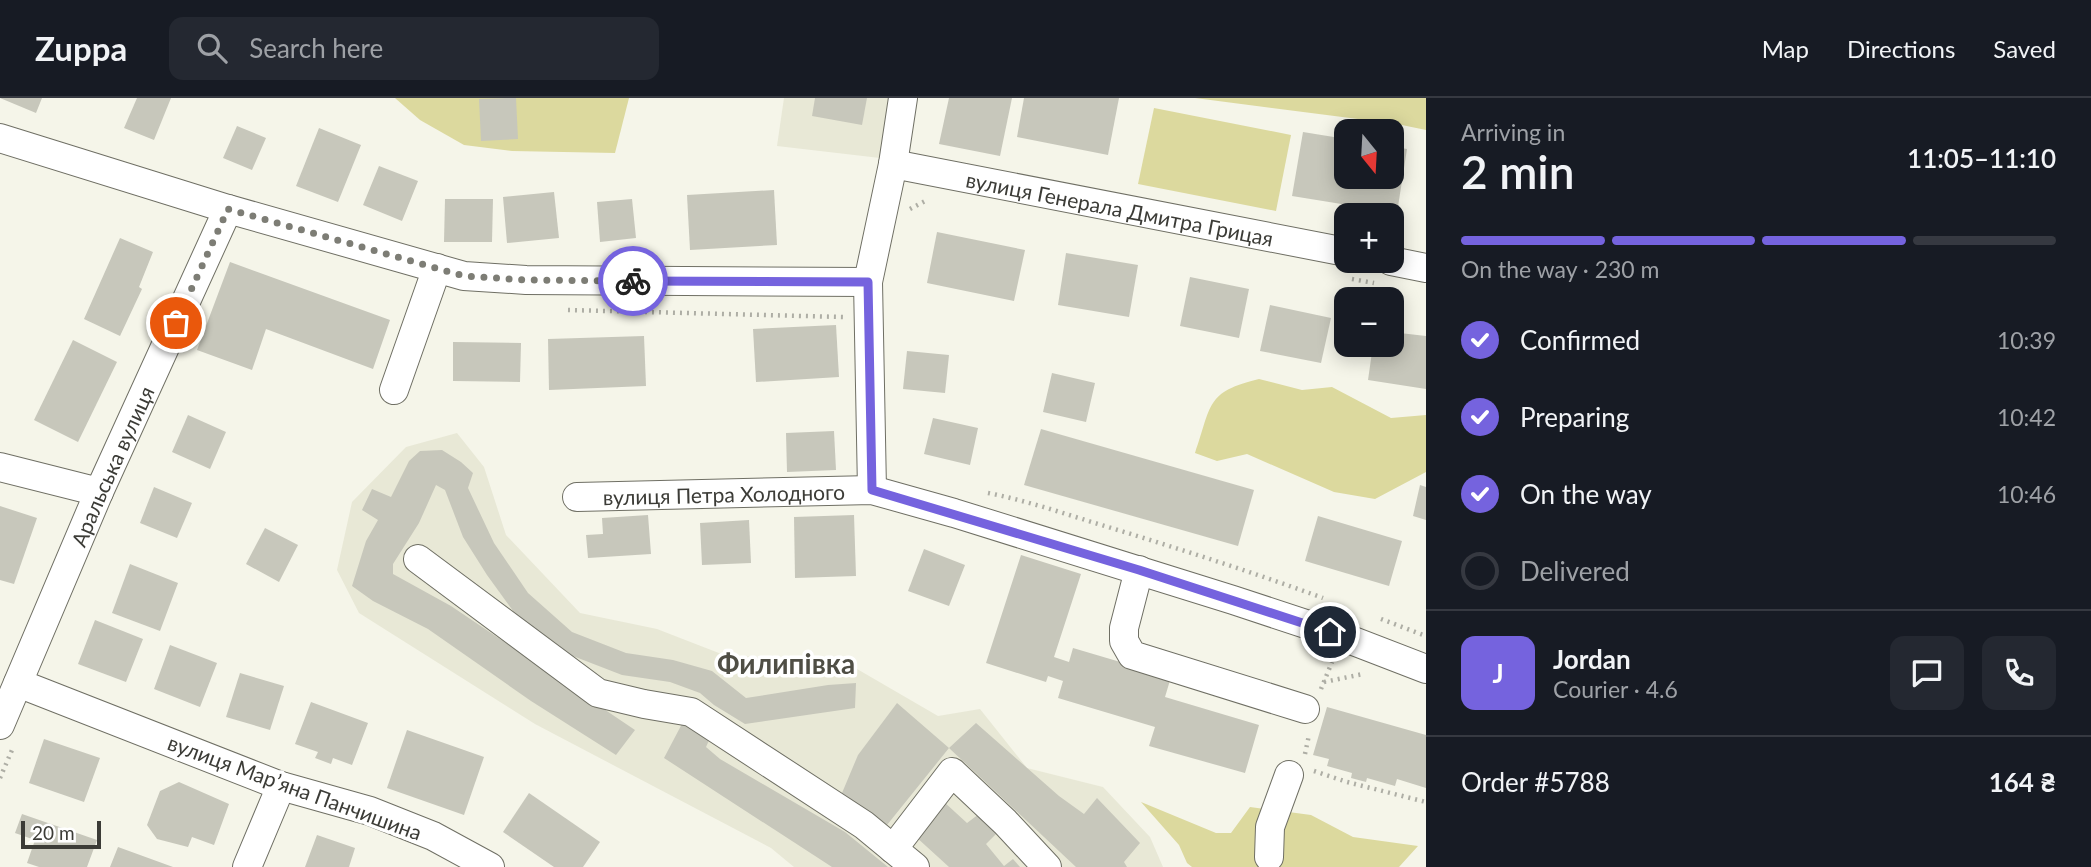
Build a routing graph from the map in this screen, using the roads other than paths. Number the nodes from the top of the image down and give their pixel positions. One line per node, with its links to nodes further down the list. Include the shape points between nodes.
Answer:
1 (902, 98): 3 (street)
2 (0, 138): 4 (street)
3 (893, 164): 5 (street, вулиця Генерала Дмитра Грицая); 9 (street)
4 (228, 209): 6 (street); 13 (street, Аральська вулиця)
5 (1334, 263)
6 (437, 268): 9 (street, via 464,276 526,280); 10 (street)
7 (1426, 268): 8 (street)
8 (1404, 271)
9 (868, 282): 12 (street)
10 (394, 390)
11 (0, 467): 13 (street)
12 (872, 490): 14 (street, вулиця Петра Холодного); 16 (street, вулиця Петра Холодного)
13 (99, 492): 18 (street, Аральська вулиця)
14 (577, 497)
15 (418, 559): 23 (street, via 598,693 691,712 864,825)
16 (1139, 570): 17 (street, вулиця Петра Холодного, via 1330,632); 19 (street, via 1125,628 1132,655)
17 (1426, 669)
18 (18, 683): 20 (street, Аральська вулиця); 22 (street, вулиця Марʼяна Панчишина)
19 (1312, 712)
20 (0, 725)
21 (1300, 767): 24 (street, via 1270,827)
22 (281, 786): 25 (street); 26 (street, вулиця Марʼяна Панчишина, via 370,811 433,836)
23 (893, 849): 27 (street); 28 (street, via 952,772)
24 (1269, 857)
25 (247, 867)
26 (490, 867)
27 (915, 867)
28 (1047, 867)

